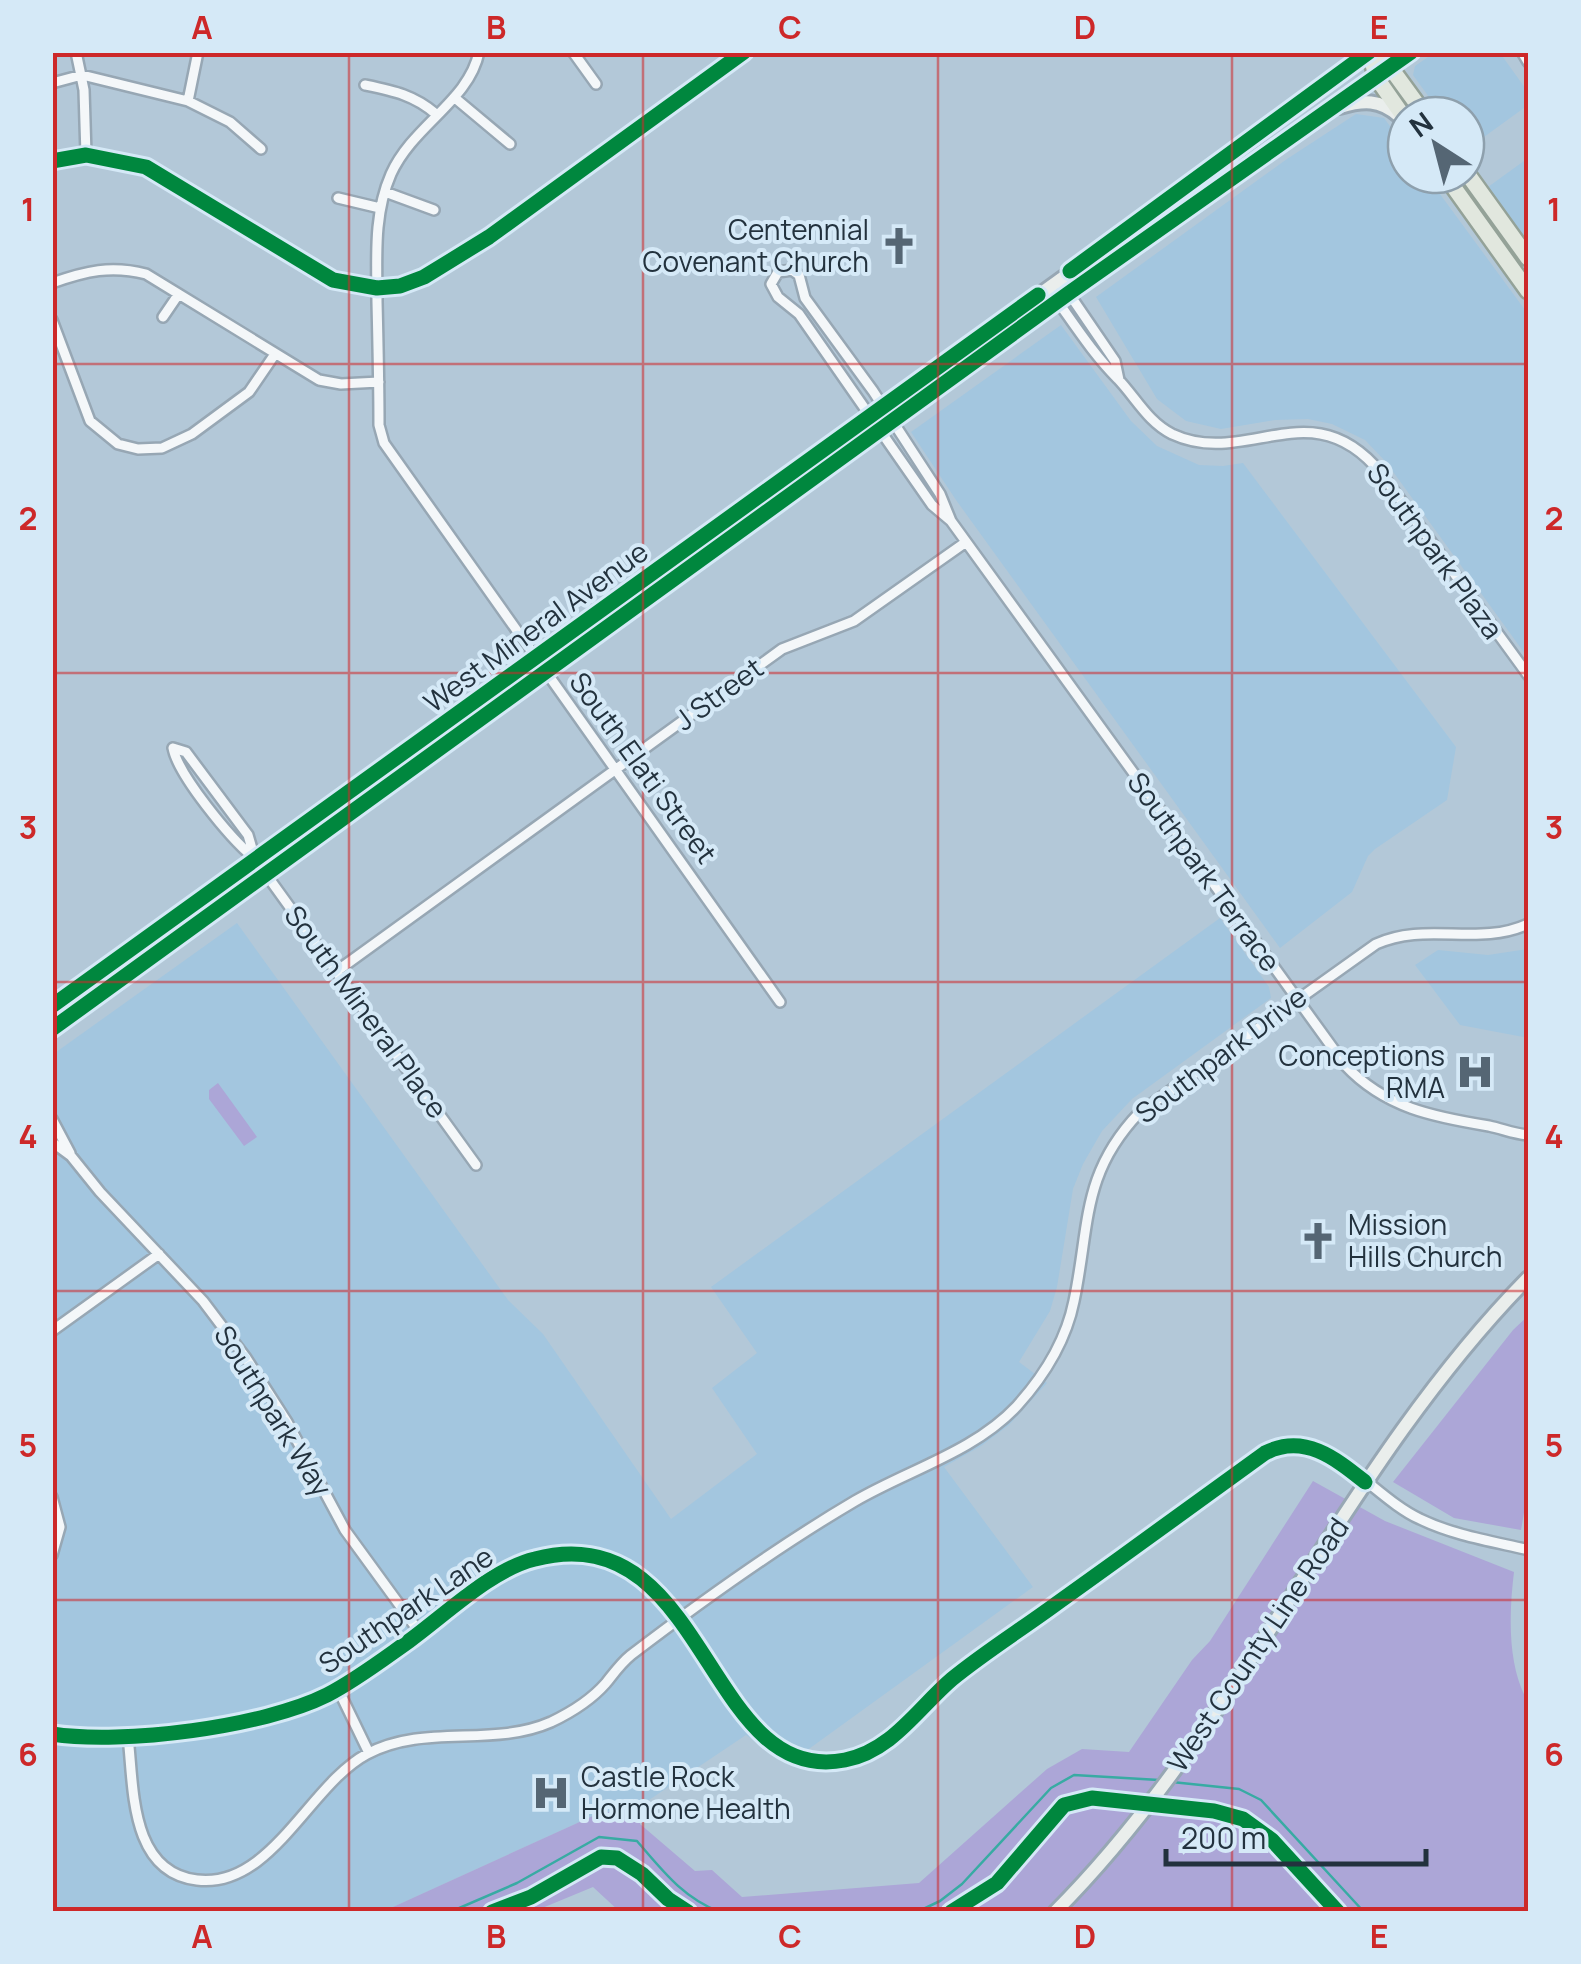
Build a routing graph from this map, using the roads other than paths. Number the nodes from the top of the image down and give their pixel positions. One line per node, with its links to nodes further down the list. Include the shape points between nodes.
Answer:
1 (76, 52): 11 (street)
2 (198, 52): 18 (street)
3 (479, 52): 17 (street)
4 (572, 52): 13 (street)
5 (744, 52): 35 (street, via 451,262 400,286)
6 (1370, 52): 10 (main road); 34 (main road, West Mineral Avenue)
7 (1410, 52): 10 (main road, West Mineral Avenue)
8 (1522, 52): 9 (street)
9 (1528, 62)
10 (1383, 72): 15 (main road); 16 (main road); 20 (main road, West Mineral Avenue)
11 (82, 75): 12 (street); 18 (street); 24 (street)
12 (52, 82)
13 (596, 84)
14 (365, 85): 21 (street, via 403,92)
15 (1394, 95)
16 (1405, 95)
17 (455, 98): 21 (street, South Elati Street); 22 (street)
18 (188, 101): 23 (street, via 224,118)
19 (1386, 106): 20 (main road, via 1372,101)
20 (1328, 111): 38 (main road, West Mineral Avenue)
21 (436, 114): 26 (street, South Elati Street, via 405,150)
22 (510, 144)
23 (261, 149)
24 (86, 154): 25 (street); 35 (street, via 146,167 332,280)
25 (52, 161)
26 (385, 192): 30 (street, South Elati Street); 31 (street)
27 (1459, 195): 36 (main road)
28 (1483, 195): 32 (main road)
29 (338, 198): 30 (street)
30 (380, 208): 35 (street, South Elati Street)
31 (434, 210)
32 (1528, 258)
33 (52, 283): 37 (street, via 116,268 146,274)
34 (1053, 284): 38 (street, Southpark Plaza); 43 (main road, West Mineral Avenue)
35 (377, 288): 42 (street, South Elati Street)
36 (1528, 291)
37 (178, 294): 39 (street); 41 (street)
38 (1063, 298): 44 (main road, West Mineral Avenue); 48 (street, Southpark Plaza, via 1157,424 1217,443 1308,432 1362,453)
39 (163, 317)
40 (52, 320): 41 (street, via 90,421 118,444 138,449 162,448 192,434 249,392)
41 (275, 354): 42 (street, via 329,384)
42 (378, 382): 46 (street, South Elati Street, via 387,450)
43 (876, 412): 43 (street, via 805,298 799,275 778,272 773,290); 44 (street, Southpark Terrace); 46 (main road, West Mineral Avenue)
44 (885, 428): 45 (street, Southpark Terrace, via 940,494); 47 (main road, West Mineral Avenue)
45 (966, 542): 49 (street, J Street, via 854,621 782,649); 54 (street, Southpark Terrace)
46 (535, 660): 47 (street, South Elati Street); 50 (main road, West Mineral Avenue)
47 (545, 674): 49 (street, South Elati Street); 51 (main road, West Mineral Avenue)
48 (1528, 675)
49 (614, 770): 53 (street, J Street); 55 (street, South Elati Street)
50 (255, 859): 50 (street, South Mineral Place, via 248,836 186,752 173,748 236,843); 51 (street, South Mineral Place); 56 (main road, West Mineral Avenue)
51 (266, 874): 53 (street, South Mineral Place); 57 (main road, West Mineral Avenue)
52 (1528, 924): 54 (street, Southpark Drive, via 1472,937 1424,932 1383,940)
53 (337, 971): 62 (street, South Mineral Place)
54 (1296, 999): 59 (street, Southpark Terrace, via 1345,1066 1382,1096 1428,1116); 70 (street, Southpark Drive, via 1120,1132 1096,1178 1064,1334 1013,1410 972,1442 808,1528)
55 (780, 1002)
56 (52, 1006)
57 (52, 1029)
58 (52, 1119): 61 (street, Southpark Way)
59 (1526, 1137)
60 (52, 1142): 61 (street, Southpark Way)
61 (71, 1156): 63 (street, Southpark Way)
62 (476, 1165)
63 (160, 1254): 65 (street); 71 (street, Southpark Way, via 246,1358 345,1530)
64 (1528, 1278): 66 (main road, West County Line Road, via 1414,1412)
65 (52, 1330)
66 (1366, 1482): 68 (street, Southpark Lane, via 1418,1518); 70 (street, Southpark Lane, via 1302,1445 1265,1453 951,1680 886,1743 844,1761 800,1757 762,1735); 76 (main road, West County Line Road, via 1184,1760)
67 (52, 1497): 69 (street, via 60,1526)
68 (1525, 1549)
69 (52, 1555)
70 (678, 1620): 71 (street, Southpark Lane, via 660,1593 622,1566 558,1555 506,1570); 75 (street, Southpark Drive, via 626,1658 595,1694 552,1721 504,1734 423,1736)
71 (420, 1633): 72 (street, Southpark Lane)
72 (338, 1689): 74 (street, Southpark Lane, via 256,1719); 75 (street)
73 (52, 1734): 74 (street, Southpark Lane)
74 (128, 1737): 75 (street, Southpark Drive, via 143,1838 163,1866 196,1880 233,1874 263,1856 335,1776)
75 (369, 1753)
76 (1055, 1912)

